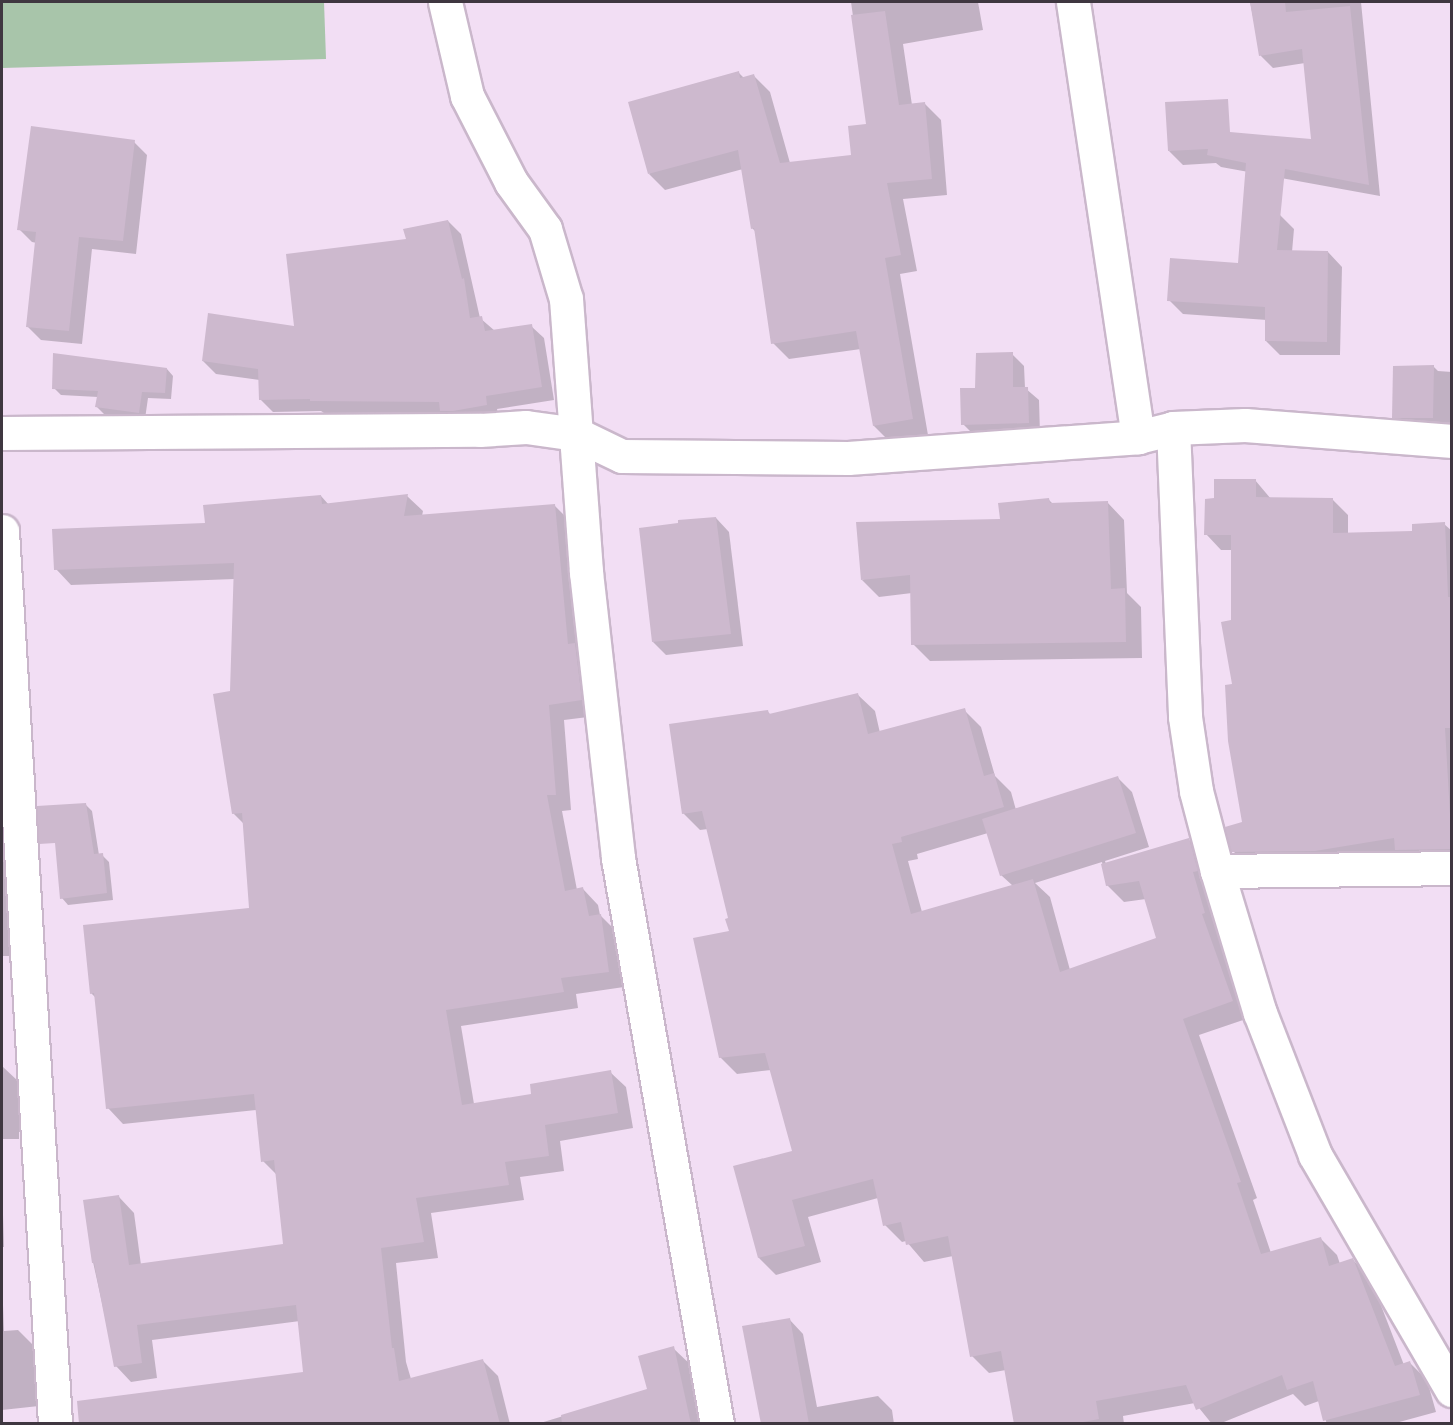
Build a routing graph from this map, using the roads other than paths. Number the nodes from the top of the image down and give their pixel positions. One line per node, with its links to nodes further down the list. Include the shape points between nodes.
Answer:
1 (445, 2): 5 (street, via 468,96 511,182 545,229 566,299)
2 (1072, 2): 6 (street)
3 (1173, 428): 6 (street); 7 (street, via 1245,425); 10 (street, via 1185,717 1196,791)
4 (2, 433): 5 (street, via 526,427)
5 (576, 434): 6 (street, via 622,456 836,458); 13 (street, via 586,572 618,858)
6 (1138, 437)
7 (1452, 441)
8 (2, 531): 12 (street)
9 (1452, 868): 10 (street)
10 (1217, 871): 11 (street, via 1260,1013 1315,1155)
11 (1452, 1390)
12 (55, 1424)
13 (717, 1424)

